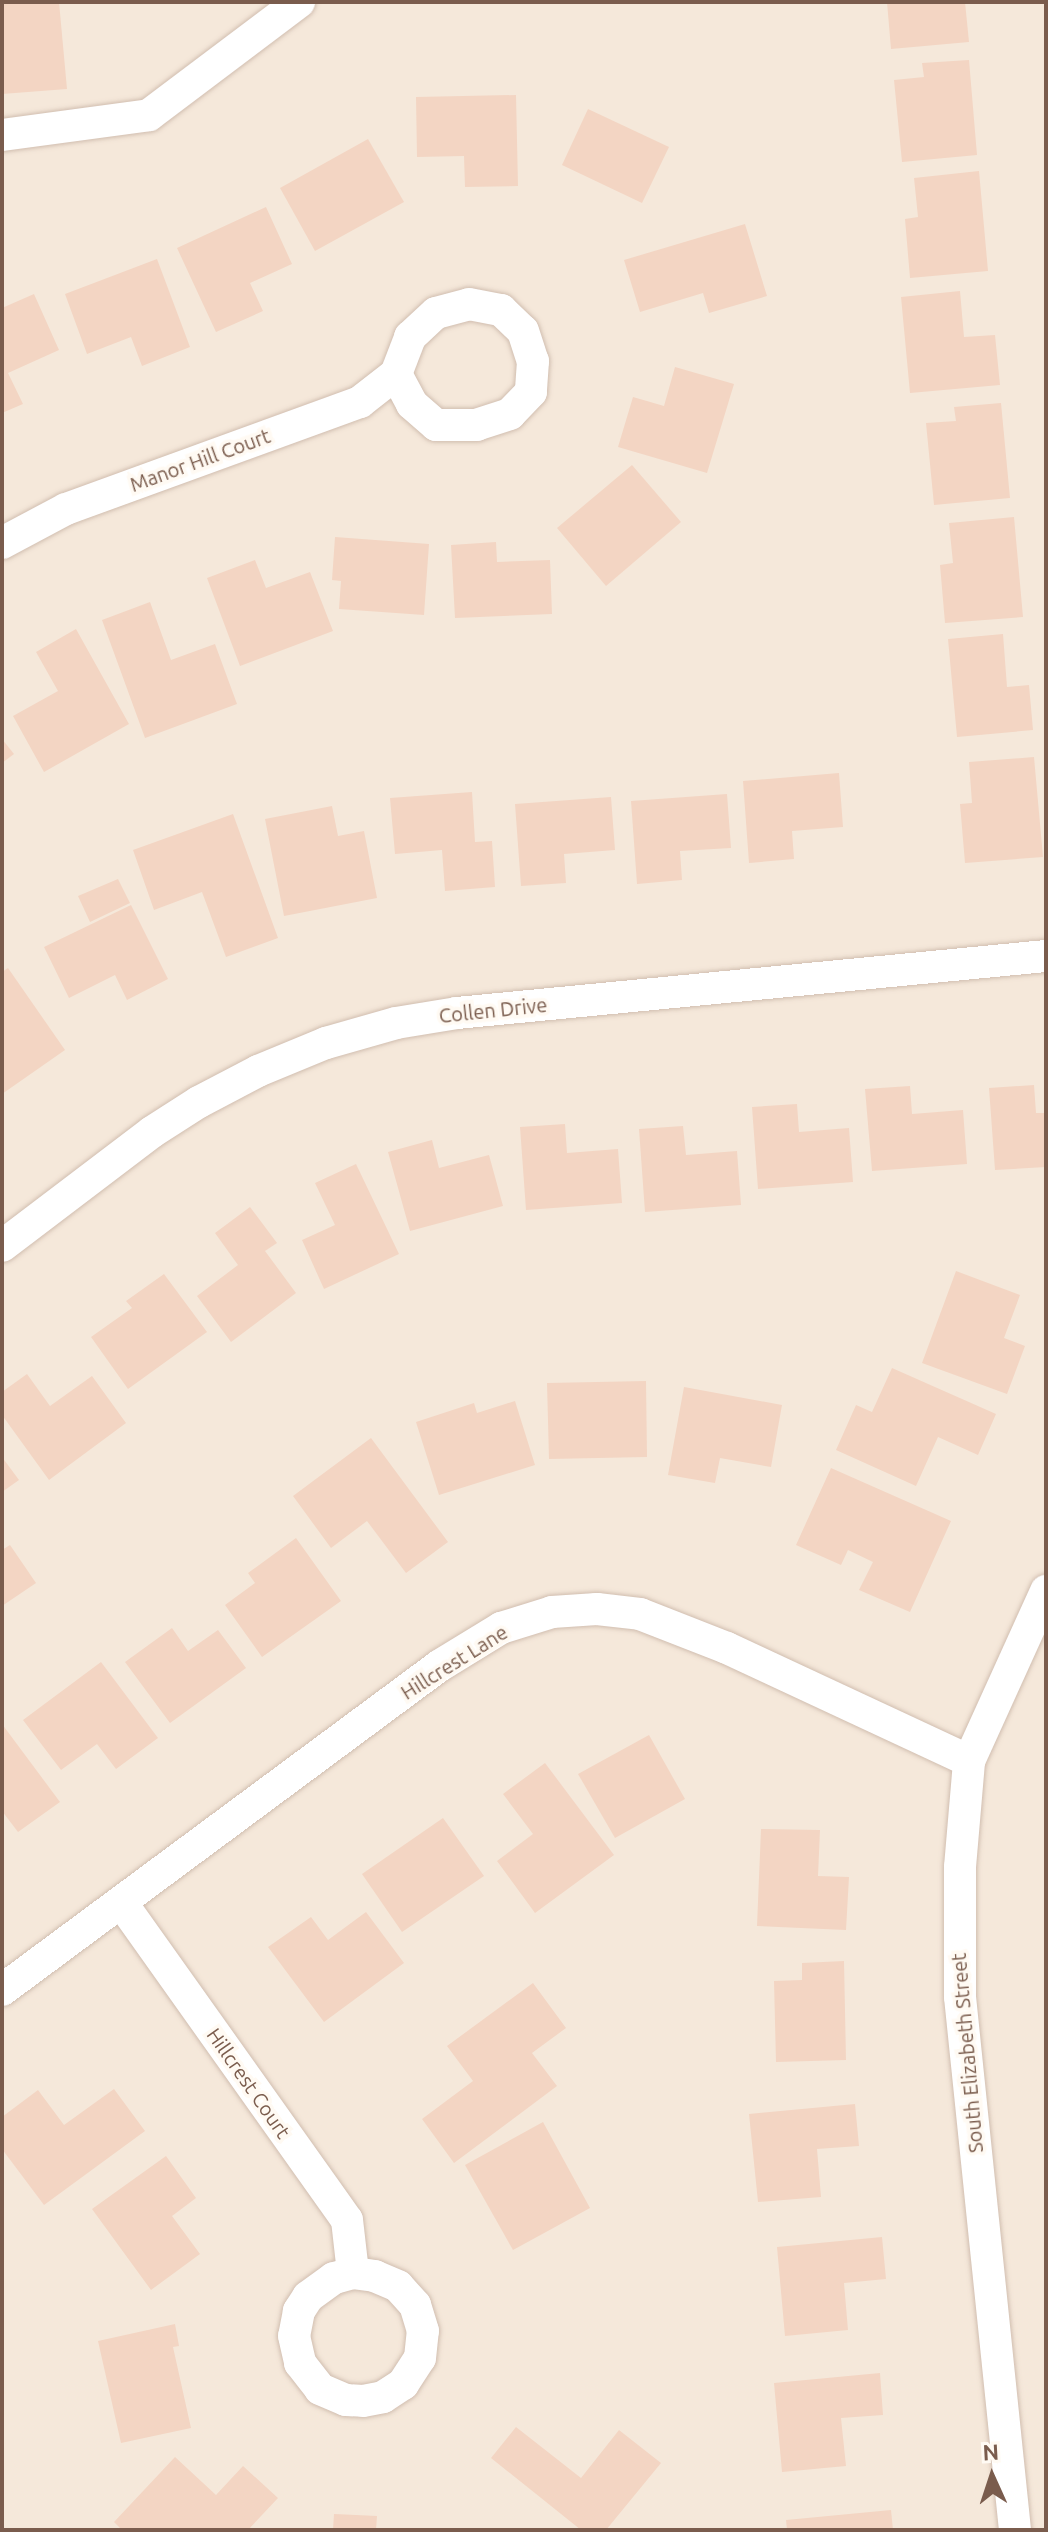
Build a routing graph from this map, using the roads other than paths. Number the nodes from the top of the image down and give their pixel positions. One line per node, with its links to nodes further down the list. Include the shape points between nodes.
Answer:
1 (299, 2): 2 (street, via 149,115)
2 (2, 135)
3 (396, 374): 3 (street, via 412,404 436,425 477,425 510,414 531,392 533,361 523,331 501,310 469,304 436,313 410,337); 4 (street, Manor Hill Court, via 360,402 66,509)
4 (2, 543)
5 (1046, 956): 6 (street, Collen Drive, via 396,1023 285,1060 199,1102)
6 (2, 1246)
7 (1046, 1591): 8 (street, South Elizabeth Street)
8 (969, 1761): 9 (street, Hillcrest Lane, via 727,1648 640,1614 597,1609 552,1612 501,1628 439,1666); 12 (street, South Elizabeth Street, via 960,1867 960,1997)
9 (121, 1902): 10 (street, Hillcrest Lane); 11 (street, Hillcrest Court, via 347,2220)
10 (2, 1990)
11 (353, 2273): 11 (street, via 334,2278 308,2297 294,2336 300,2363 320,2389 363,2401 383,2397 403,2384 420,2358 423,2331 415,2305 398,2286)
12 (1015, 2530)

